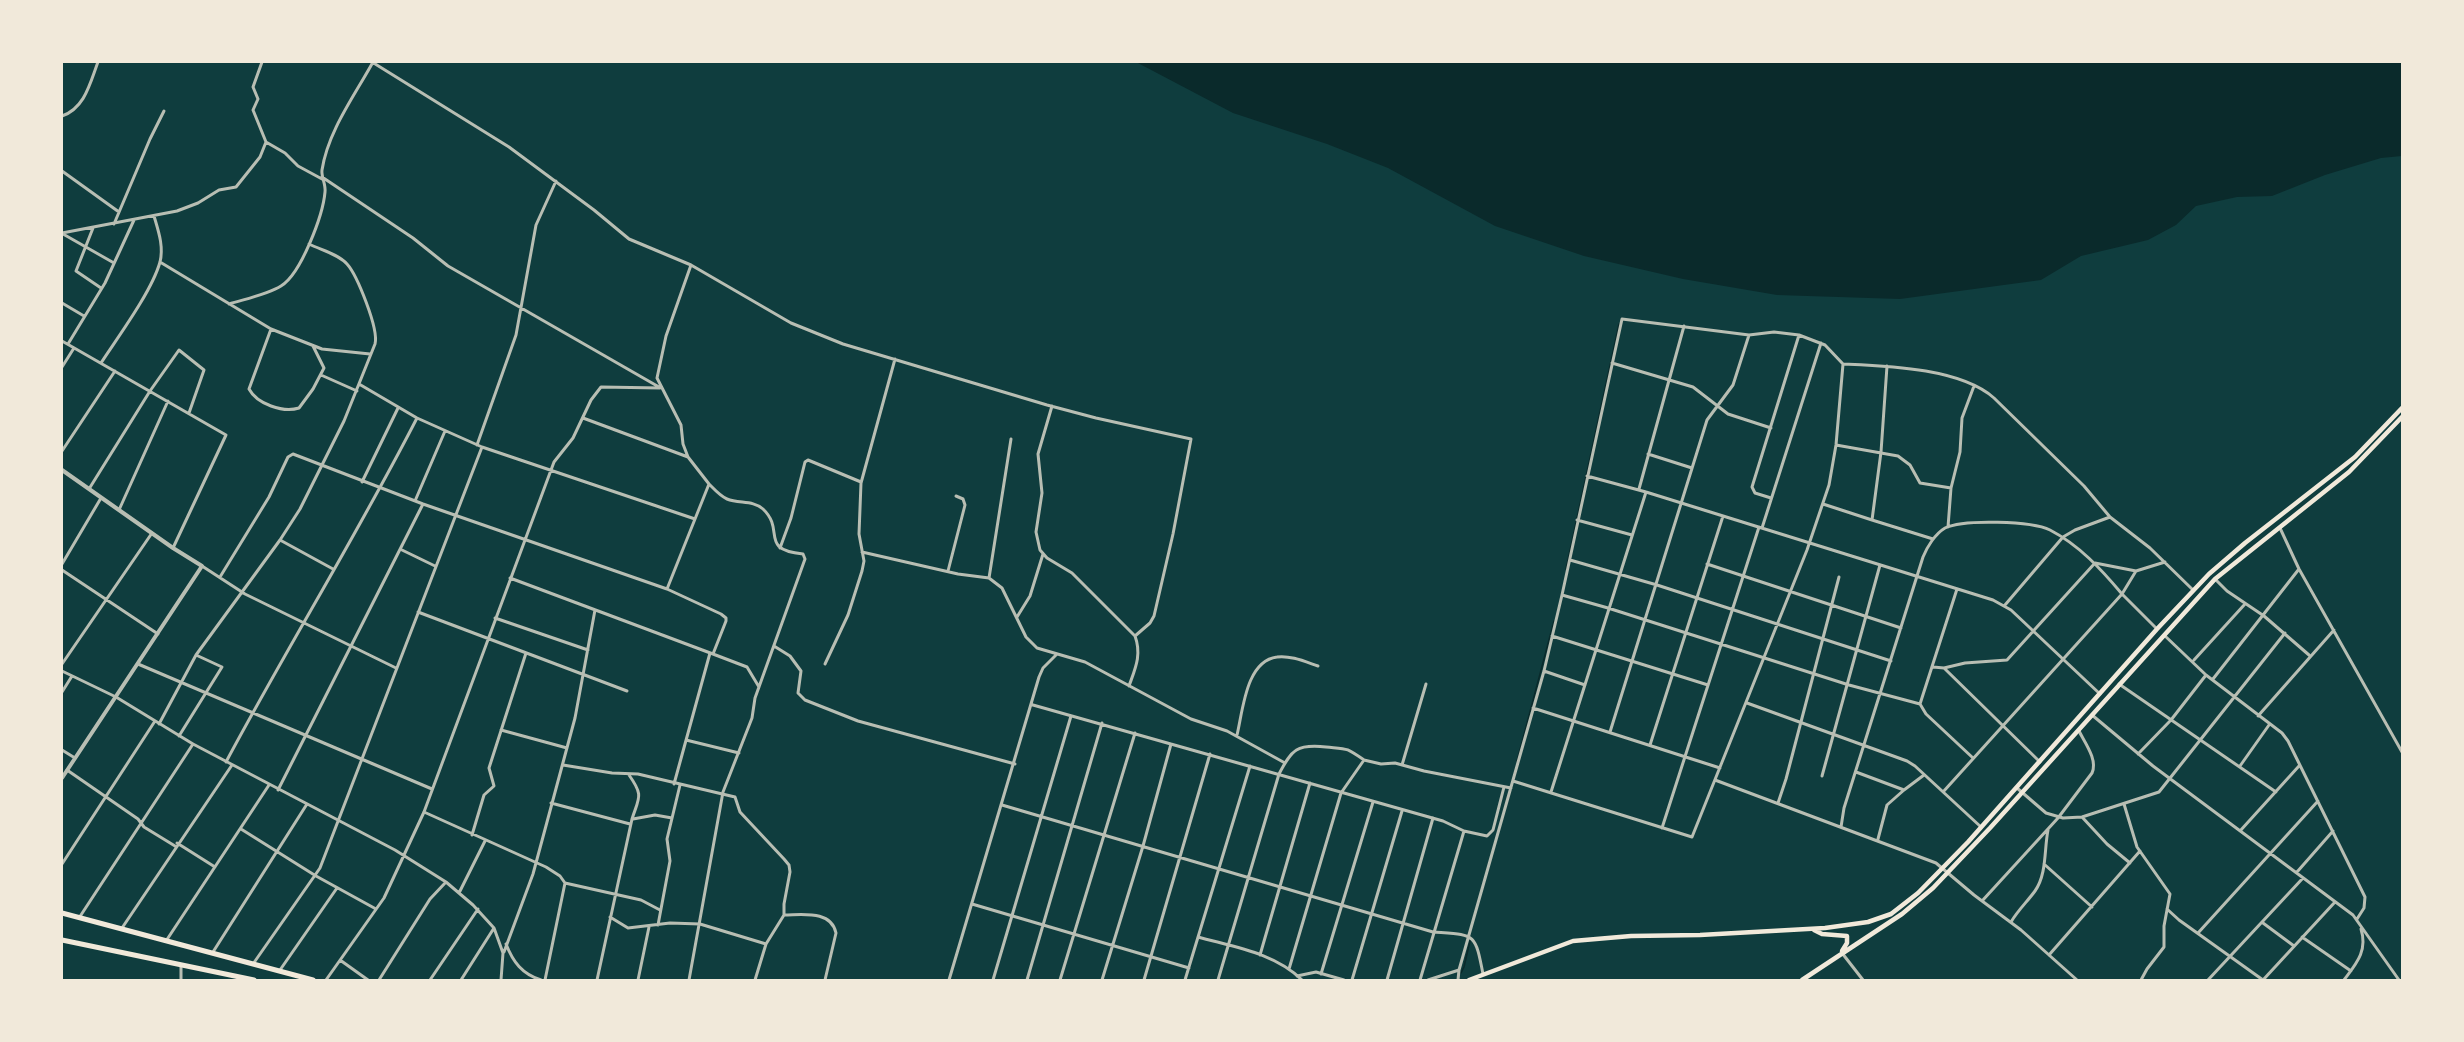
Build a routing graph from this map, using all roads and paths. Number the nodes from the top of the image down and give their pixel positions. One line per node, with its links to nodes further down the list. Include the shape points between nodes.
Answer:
1 (98, 62): 5 (street, via 77,108)
2 (262, 62): 6 (street, via 253,87 258,99 253,110)
3 (373, 62): 8 (street, via 332,138); 9 (street)
4 (164, 111): 10 (street)
5 (62, 116)
6 (266, 142): 8 (street, via 298,166); 11 (street, via 260,157 236,187 219,190 189,207)
7 (62, 171): 10 (street)
8 (323, 178): 15 (street, via 325,193); 23 (street, via 448,266)
9 (556, 181): 19 (street, via 629,238); 23 (street, via 536,225)
10 (119, 212): 13 (street)
11 (154, 216): 12 (street); 17 (street, via 161,244)
12 (134, 220): 13 (street); 18 (street)
13 (114, 224): 14 (street)
14 (93, 228): 16 (street); 16 (street, via 62,233)
15 (309, 244): 22 (street, via 284,285); 34 (street, via 345,262 356,277 376,332)
16 (85, 246): 18 (street); 20 (street, via 76,271)
17 (160, 262): 22 (street); 36 (street, via 142,299)
18 (114, 263): 20 (street)
19 (691, 265): 35 (street, via 813,333); 46 (street, via 661,356 657,378)
20 (101, 288): 24 (street)
21 (62, 303): 24 (street)
22 (229, 304): 26 (street)
23 (520, 308): 46 (street); 62 (street, via 513,346)
24 (84, 316): 31 (street)
25 (1684, 326): 27 (street); 37 (street, via 1622,319); 43 (street)
26 (271, 329): 32 (street); 42 (street, via 249,386 253,395 276,407 294,410 302,406)
27 (1749, 334): 28 (street); 50 (street, via 1733,385)
28 (1799, 335): 30 (street); 58 (street)
29 (62, 340): 31 (street)
30 (1821, 343): 38 (street); 83 (street)
31 (68, 344): 33 (street)
32 (313, 346): 34 (street); 42 (street, via 323,365)
33 (74, 348): 36 (street); 40 (street)
34 (370, 354): 44 (street)
35 (895, 359): 51 (street); 74 (street)
36 (101, 363): 41 (street)
37 (1612, 363): 43 (street); 72 (street)
38 (1843, 364): 39 (street); 61 (street)
39 (1887, 366): 45 (street, via 1939,375); 65 (street)
40 (62, 367)
41 (115, 371): 47 (street); 64 (street)
42 (321, 375): 48 (street)
43 (1669, 380): 50 (street, via 1693,387); 66 (street)
44 (359, 384): 48 (street); 52 (street)
45 (1974, 387): 77 (street, via 1962,418 1960,452); 91 (street, via 1994,398 2084,486)
46 (660, 388): 57 (street, via 601,387); 67 (street, via 681,426)
47 (150, 391): 49 (street); 54 (street, via 181,350 204,370); 78 (street)
48 (357, 391): 68 (street)
49 (168, 401): 54 (street); 88 (street)
50 (1716, 405): 58 (street, via 1728,414); 69 (street, via 1707,420)
51 (1052, 406): 109 (street, via 1038,454 1042,501 1036,532); 163 (street, via 1191,439 1154,616)
52 (398, 408): 56 (street); 73 (street)
53 (2403, 408): 134 (main road, via 2355,457)
54 (189, 413): 105 (street, via 226,435)
55 (2403, 417): 95 (main road, via 2349,472)
56 (417, 418): 59 (street); 76 (street)
57 (584, 418): 67 (street); 71 (street)
58 (1771, 429): 83 (street, via 1752,487 1755,493)
59 (445, 431): 62 (street); 84 (street)
60 (1011, 439): 129 (street)
61 (1836, 444): 65 (street); 87 (street)
62 (477, 445): 63 (street)
63 (482, 447): 71 (street); 89 (street)
64 (62, 451)
65 (1881, 452): 77 (street, via 1903,459 1923,485); 94 (street)
66 (1648, 454): 69 (street); 79 (street)
67 (688, 456): 75 (street)
68 (323, 466): 73 (street); 103 (street); 127 (street, via 296,454 289,455)
69 (1693, 468): 85 (street)
70 (62, 470): 78 (street)
71 (550, 470): 92 (street); 101 (street)
72 (1587, 476): 79 (street); 93 (street)
73 (362, 482): 76 (street)
74 (861, 483): 106 (street, via 805,462); 108 (street)
75 (709, 484): 92 (street); 106 (street, via 726,499 754,504 765,511)
76 (381, 488): 84 (street); 118 (street)
77 (1951, 488): 96 (street)
78 (89, 489): 82 (street)
79 (1639, 490): 80 (street)
80 (1646, 492): 85 (street); 99 (street)
81 (956, 496): 122 (street, via 965,505)
82 (100, 498): 88 (street); 113 (street)
83 (1771, 498): 97 (street)
84 (415, 501): 86 (street)
85 (1682, 503): 90 (street); 131 (street)
86 (423, 504): 89 (street); 107 (street)
87 (1822, 504): 94 (street); 104 (street)
88 (119, 510): 98 (street)
89 (456, 515): 101 (street); 117 (street)
90 (1723, 516): 97 (street); 114 (street)
91 (2110, 517): 100 (street); 111 (street)
92 (695, 519): 133 (street)
93 (1577, 520): 99 (street); 110 (street)
94 (1872, 520): 102 (street)
95 (2279, 526): 119 (street); 130 (main road)
96 (1948, 527): 100 (street, via 2030,524); 102 (street)
97 (1761, 528): 104 (street); 124 (street)
98 (152, 533): 105 (street); 140 (street)
99 (1632, 535): 123 (street)
100 (2063, 537): 112 (street); 142 (street)
101 (525, 538): 128 (street); 133 (street)
102 (1933, 539): 125 (street)
103 (280, 540): 118 (street); 135 (street)
104 (1809, 543): 116 (street); 136 (street)
105 (173, 548): 115 (street)
106 (780, 548): 169 (street, via 803,554 805,559)
107 (402, 549): 117 (street); 168 (street)
108 (862, 552): 122 (street); 185 (street, via 864,561 856,591)
109 (1043, 554): 150 (street, via 1030,596); 163 (street, via 1072,573)
110 (1570, 560): 123 (street); 138 (street)
111 (2165, 562): 121 (street); 134 (street)
112 (2095, 563): 121 (street); 137 (street); 158 (street)
113 (62, 564)
114 (1707, 564): 124 (street); 139 (street)
115 (202, 566): 127 (street); 160 (street)
116 (1880, 566): 125 (street); 149 (street)
117 (436, 567): 147 (street)
118 (333, 569): 153 (street)
119 (2299, 569): 148 (street); 157 (street)
120 (62, 570): 140 (street)
121 (2136, 571): 137 (street)
122 (948, 572): 129 (street)
123 (1620, 575): 131 (street); 144 (street)
124 (1743, 576): 136 (street); 146 (street)
125 (1918, 576): 132 (street); 155 (street)
126 (1839, 577): 143 (street)
127 (220, 578): 135 (street)
128 (510, 578): 145 (street); 151 (street)
129 (989, 578): 150 (street, via 1002,588)
130 (2215, 579): 141 (street); 162 (main road)
131 (1657, 585): 139 (street); 152 (street)
132 (1957, 588): 142 (street); 187 (street)
133 (667, 589): 174 (street, via 726,618)
134 (2193, 590): 156 (main road)
135 (241, 591): 153 (street); 175 (street)
136 (1791, 592): 143 (street); 154 (street)
137 (2122, 594): 156 (street); 179 (street)
138 (1562, 595): 144 (street); 164 (street)
139 (1697, 597): 146 (street); 161 (street)
140 (106, 599): 160 (street); 183 (street)
141 (2245, 604): 148 (street); 181 (street)
142 (2005, 605): 158 (street)
143 (1833, 606): 149 (street); 166 (street)
144 (1608, 608): 152 (street); 172 (street)
145 (595, 610): 170 (street); 174 (street)
146 (1732, 610): 154 (street); 167 (street)
147 (418, 612): 165 (street); 188 (street)
148 (2264, 615): 159 (street); 197 (street)
149 (1867, 616): 155 (street); 171 (street)
150 (1017, 617): 177 (street, via 1031,644)
151 (495, 618): 165 (street); 170 (street)
152 (1646, 620): 161 (street); 182 (street)
153 (302, 622): 168 (street); 217 (street)
154 (1778, 624): 166 (street); 178 (street)
155 (1900, 628): 180 (street)
156 (2157, 629): 209 (main road)
157 (2334, 630): 176 (street); 244 (street)
158 (2033, 633): 179 (street); 189 (street, via 2012,657 2002,662)
159 (2285, 633): 176 (street); 212 (street)
160 (158, 634): 184 (street)
161 (1686, 634): 167 (street); 192 (street)
162 (2163, 634): 181 (street); 200 (main road)
163 (1135, 636): 204 (street, via 1138,662)
164 (1552, 636): 172 (street); 191 (street)
165 (487, 639): 173 (street); 281 (street)
166 (1823, 639): 171 (street); 193 (street)
167 (1722, 644): 178 (street); 202 (street)
168 (353, 646): 188 (street); 235 (street)
169 (774, 646): 205 (street); 256 (street, via 790,656 801,670 798,693 805,700 858,721)
170 (588, 650): 194 (street)
171 (1858, 650): 180 (street); 203 (street)
172 (1596, 651): 182 (street); 201 (street)
173 (526, 653): 194 (street); 229 (street)
174 (712, 653): 205 (street, via 747,667); 236 (street)
175 (196, 654): 198 (street); 208 (street, via 222,667)
176 (2309, 655): 220 (street)
177 (1056, 656): 204 (street, via 1084,662); 215 (street, via 1043,668)
178 (1764, 657): 193 (street); 213 (street)
179 (2062, 660): 209 (street); 227 (street)
180 (1891, 661): 210 (street)
181 (2193, 661): 195 (street)
182 (1632, 662): 192 (street); 230 (street)
183 (62, 664)
184 (138, 664): 198 (street); 211 (street)
185 (825, 664)
186 (1318, 666): 233 (street, via 1276,657 1259,664 1252,675)
187 (1933, 667): 189 (street); 214 (street)
188 (396, 668): 251 (street)
189 (1944, 668): 227 (street)
190 (62, 671): 196 (street)
191 (1544, 671): 201 (street); 216 (street)
192 (1673, 674): 202 (street); 240 (street)
193 (1814, 674): 203 (street); 223 (street)
194 (584, 675): 206 (street); 242 (street)
195 (2206, 675): 197 (street); 221 (street)
196 (72, 676): 207 (street); 211 (street)
197 (2213, 678): 212 (street)
198 (179, 682): 208 (street); 224 (street)
199 (1426, 684): 259 (street)
200 (2118, 684): 218 (main road); 221 (street)
201 (1585, 685): 222 (street)
202 (1708, 685): 248 (street)
203 (1849, 685): 210 (street); 232 (street)
204 (1129, 686): 233 (street, via 1191,719)
205 (759, 687): 245 (street)
206 (627, 691)
207 (62, 692)
208 (204, 693): 217 (street); 234 (street)
209 (2100, 694): 254 (main road)
210 (1880, 695): 214 (street); 241 (street)
211 (116, 697): 224 (street); 249 (street)
212 (2235, 698): 220 (street); 237 (street)
213 (1747, 703): 223 (street); 263 (street)
214 (1920, 704): 250 (street)
215 (1033, 705): 219 (street); 256 (street)
216 (1533, 708): 222 (street); 273 (street)
217 (252, 713): 235 (street); 253 (street)
218 (2091, 714): 228 (main road); 247 (street)
219 (1071, 716): 225 (street); 300 (street)
220 (2258, 716): 226 (street)
221 (2171, 720): 237 (street); 247 (street)
222 (1574, 721): 230 (street); 285 (street)
223 (1802, 722): 232 (street); 294 (street)
224 (157, 723): 234 (street); 290 (street)
225 (1102, 723): 231 (street); 309 (street)
226 (2269, 725): 261 (street); 262 (street, via 2288,741)
227 (2002, 726): 250 (street); 254 (street)
228 (2078, 729): 287 (main road); 304 (street, via 2094,769)
229 (501, 730): 242 (street); 318 (street, via 489,768 494,786 484,795)
230 (1610, 732): 240 (street)
231 (1135, 733): 239 (street); 319 (street)
232 (1835, 734): 241 (street); 269 (street)
233 (1237, 735): 255 (street)
234 (179, 736): 238 (street)
235 (306, 737): 251 (street); 282 (street)
236 (686, 740): 245 (street); 275 (street)
237 (2201, 740): 261 (street); 271 (street)
238 (193, 744): 253 (street); 307 (street)
239 (1171, 744): 246 (street); 323 (street)
240 (1650, 745): 248 (street)
241 (1864, 745): 265 (street); 268 (street, via 1907,761)
242 (567, 748): 258 (street)
243 (62, 750): 249 (street)
244 (2403, 752)
245 (739, 753): 284 (street)
246 (1210, 754): 260 (street); 328 (street)
247 (2138, 754): 271 (street)
248 (1686, 756): 263 (street); 312 (street)
249 (75, 758): 264 (street)
250 (1973, 758): 286 (street)
251 (361, 760): 281 (street); 305 (street)
252 (1364, 760): 255 (street, via 1343,747 1308,744 1296,749); 259 (street); 289 (street)
253 (226, 762): 257 (street)
254 (2040, 762): 280 (main road)
255 (1285, 763): 267 (street)
256 (1015, 764): 297 (street)
257 (232, 765): 276 (street); 322 (street)
258 (562, 765): 266 (street); 293 (street)
259 (1402, 765): 278 (street)
260 (1250, 766): 267 (street); 335 (street)
261 (2240, 766): 288 (street)
262 (2299, 766): 288 (street); 291 (street)
263 (1720, 768): 272 (street)
264 (67, 770): 270 (street); 290 (street)
265 (1856, 772): 283 (street); 310 (street)
266 (628, 774): 275 (street); 306 (street, via 640,799)
267 (1279, 774): 274 (street); 339 (street)
268 (1924, 774): 283 (street); 286 (street)
269 (1822, 776)
270 (62, 778)
271 (2170, 779): 296 (street, via 2159,792); 316 (street)
272 (1715, 780): 294 (street); 312 (street, via 1692,837)
273 (1513, 781): 279 (street); 285 (street)
274 (1310, 783): 289 (street); 343 (street)
275 (674, 784): 277 (street)
276 (269, 785): 282 (street); 314 (street)
277 (680, 785): 284 (street); 302 (street)
278 (1503, 787): 279 (street); 315 (street, via 1491,834)
279 (1511, 788): 378 (street)
280 (2017, 788): 287 (street); 311 (main road)
281 (432, 789): 299 (street)
282 (278, 790): 295 (street)
283 (1904, 790): 320 (street, via 1887,805)
284 (723, 792): 359 (street, via 735,797 740,812 789,865); 367 (street)
285 (1551, 792): 312 (street)
286 (1943, 792): 311 (street)
287 (2022, 792): 304 (street); 336 (main road)
288 (2276, 792): 316 (street)
289 (1341, 793): 292 (street); 347 (street)
290 (106, 796): 307 (street); 331 (street)
291 (2318, 801): 317 (street); 326 (street)
292 (1373, 802): 298 (street); 351 (street)
293 (551, 803): 308 (street); 329 (street)
294 (1778, 803): 310 (street)
295 (307, 804): 305 (street); 325 (street)
296 (2124, 804): 301 (street); 324 (street)
297 (1002, 805): 300 (street); 350 (street)
298 (1402, 811): 303 (street); 358 (street)
299 (424, 812): 318 (street); 327 (street)
300 (1042, 817): 309 (street); 360 (street)
301 (2082, 817): 304 (street); 330 (street)
302 (672, 818): 306 (street, via 655,815); 356 (street, via 666,839 669,868)
303 (1433, 818): 315 (street); 365 (street)
304 (2058, 818): 313 (street)
305 (338, 819): 327 (street); 338 (street)
306 (632, 819): 308 (street)
307 (141, 823): 322 (street); 362 (street)
308 (631, 824): 346 (street)
309 (1073, 826): 319 (street); 369 (street)
310 (1840, 827): 320 (street)
311 (1981, 827): 334 (main road)
312 (1662, 828)
313 (2049, 828): 332 (street); 348 (street)
314 (241, 829): 325 (street); 333 (street)
315 (1464, 831): 374 (street)
316 (2240, 831): 326 (street)
317 (2333, 831): 337 (street); 363 (street, via 2365,897)
318 (472, 835): 321 (street)
319 (1104, 835): 323 (street); 376 (street)
320 (1878, 840): 334 (street)
321 (485, 841): 329 (street); 345 (street)
322 (176, 845): 333 (street); 373 (street)
323 (1143, 846): 328 (street); 384 (street)
324 (2140, 851): 330 (street); 355 (street, via 2170,894)
325 (277, 852): 338 (street); 389 (street)
326 (2270, 853): 337 (street); 375 (street)
327 (405, 855): 341 (street); 353 (street)
328 (1180, 857): 335 (street); 392 (street)
329 (536, 862): 342 (street); 382 (street)
330 (2130, 863): 352 (street)
331 (62, 864)
332 (2044, 864): 352 (street); 364 (street, via 2035,891)
333 (215, 867): 381 (street)
334 (1943, 868): 336 (street); 372 (main road, via 1908,901 1882,918)
335 (1219, 869): 339 (street); 377 (street)
336 (1948, 872): 348 (street); 388 (main road, via 1912,906)
337 (2296, 873): 340 (street)
338 (316, 876): 344 (street); 397 (street)
339 (1250, 878): 343 (street); 385 (street)
340 (2303, 878): 349 (street); 366 (street)
341 (446, 882): 345 (street); 414 (street, via 430,899)
342 (565, 883): 346 (street); 418 (street)
343 (1281, 887): 347 (street); 390 (street)
344 (337, 888): 353 (street); 402 (street)
345 (459, 893): 354 (street)
346 (615, 895): 356 (street, via 641,900); 361 (street)
347 (1311, 896): 351 (street); 399 (street)
348 (1982, 901): 364 (street)
349 (2335, 902): 363 (street); 379 (street)
350 (972, 904): 360 (street); 424 (street)
351 (1341, 904): 358 (street); 403 (street)
352 (2092, 907): 391 (street)
353 (375, 909): 395 (street)
354 (477, 909): 371 (street); 415 (street)
355 (2167, 909): 375 (street); 443 (street, via 2164,947)
356 (660, 910): 368 (street)
357 (62, 913): 362 (main road)
358 (1372, 913): 365 (street); 434 (street)
359 (784, 915): 383 (street); 423 (street, via 824,917 834,926 836,933)
360 (1012, 916): 369 (street); 425 (street)
361 (610, 917): 370 (street, via 625,927); 419 (street)
362 (79, 918): 373 (main road)
363 (2358, 921): 401 (street, via 2363,950); 446 (street)
364 (2011, 922): 391 (street)
365 (1403, 923): 374 (street); 435 (street)
366 (2263, 923): 386 (street); 394 (street)
367 (700, 924): 368 (street); 383 (street); 421 (street)
368 (658, 925): 370 (street)
369 (1044, 925): 376 (street); 426 (street)
370 (650, 927): 420 (street)
371 (494, 928): 387 (street); 416 (street)
372 (1811, 929): 393 (main road, via 1847,936 1848,943); 404 (main road, via 1573,941)
373 (121, 930): 381 (main road)
374 (1433, 932): 378 (street); 436 (street)
375 (2198, 933): 394 (street)
376 (1074, 934): 384 (street); 427 (street)
377 (1198, 936): 385 (street); 398 (street)
378 (1469, 936): 400 (street); 404 (street, via 1476,943)
379 (2302, 937): 386 (street); 401 (street)
380 (62, 940): 396 (main road)
381 (166, 941): 389 (main road)
382 (506, 944): 387 (street); 418 (street, via 517,966)
383 (766, 944): 422 (street)
384 (1113, 945): 392 (street); 428 (street)
385 (1229, 946): 390 (street); 431 (street)
386 (2294, 946): 408 (street)
387 (503, 953): 417 (street)
388 (1842, 953): 393 (main road); 441 (street)
389 (212, 954): 397 (main road)
390 (1260, 955): 399 (street)
391 (2049, 955): 442 (street)
392 (1152, 957): 398 (street); 429 (street)
393 (1836, 957): 440 (main road)
394 (2229, 957): 408 (street); 444 (street)
395 (340, 960): 412 (street); 413 (street)
396 (181, 965): 406 (main road); 409 (street)
397 (252, 965): 402 (main road)
398 (1189, 968): 430 (street)
399 (1289, 969): 405 (street)
400 (1459, 970): 437 (street); 438 (street)
401 (2351, 971): 445 (street)
402 (279, 972): 411 (main road)
403 (1321, 974): 405 (street); 433 (street)
404 (1483, 974): 439 (main road)
405 (1297, 976): 432 (street)
406 (225, 977): 407 (main road)
407 (243, 979): 410 (main road)
408 (2263, 980)
409 (181, 981)
410 (254, 981)
411 (313, 981)
412 (326, 981)
413 (368, 981)
414 (379, 981)
415 (430, 981)
416 (460, 981)
417 (501, 981)
418 (543, 981)
419 (597, 981)
420 (638, 981)
421 (689, 981)
422 (755, 981)
423 (825, 981)
424 (949, 981)
425 (993, 981)
426 (1027, 981)
427 (1060, 981)
428 (1102, 981)
429 (1144, 981)
430 (1185, 981)
431 (1218, 981)
432 (1302, 981)
433 (1344, 981)
434 (1352, 981)
435 (1387, 981)
436 (1420, 981)
437 (1428, 981)
438 (1458, 981)
439 (1469, 981)
440 (1802, 981)
441 (1863, 981)
442 (2077, 981)
443 (2141, 981)
444 (2208, 981)
445 (2344, 981)
446 (2399, 981)

